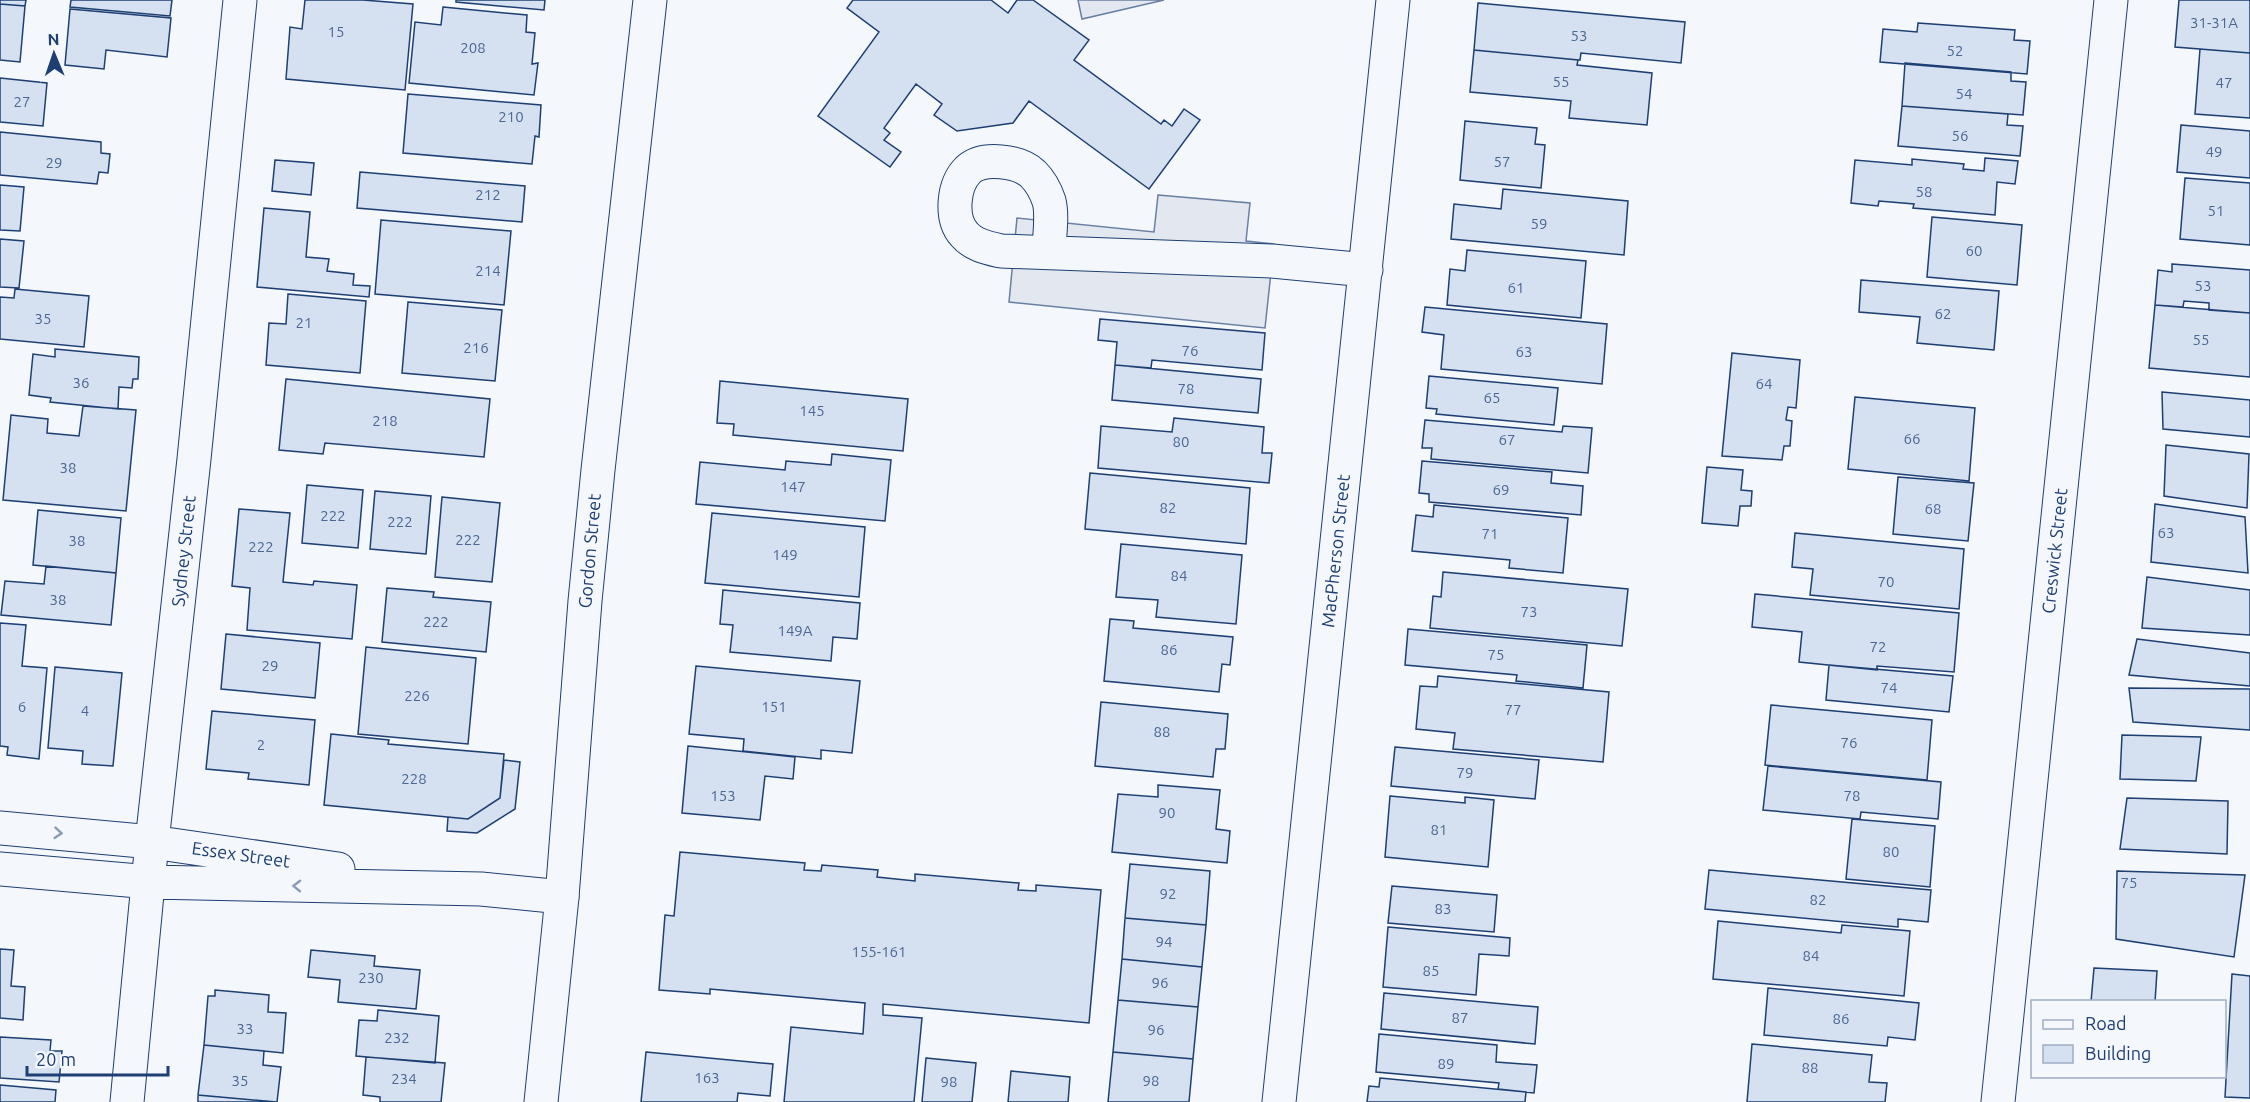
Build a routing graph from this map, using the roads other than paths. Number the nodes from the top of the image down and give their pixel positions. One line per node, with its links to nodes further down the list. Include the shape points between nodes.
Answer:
1 (240, 0): 8 (street, Sydney Street)
2 (650, 0): 12 (street, Gordon Street, via 597,482)
3 (1393, 0): 6 (street, MacPherson Street)
4 (2111, 0): 16 (street, Creswick Street)
5 (1049, 252): 6 (street, via 1272,261)
6 (1366, 270): 15 (street, MacPherson Street)
7 (0, 828): 8 (street, Essex Street, one-way to 8)
8 (152, 842): 10 (street, Sydney Street); 11 (street, Essex Street)
9 (0, 869): 10 (street, Essex Street)
10 (150, 882): 11 (street, Essex Street, one-way to 10); 13 (street, Sydney Street)
11 (482, 890): 12 (street, Essex Street)
12 (562, 897): 14 (street, Gordon Street)
13 (127, 1102)
14 (541, 1102)
15 (1279, 1102)
16 (1998, 1102)

